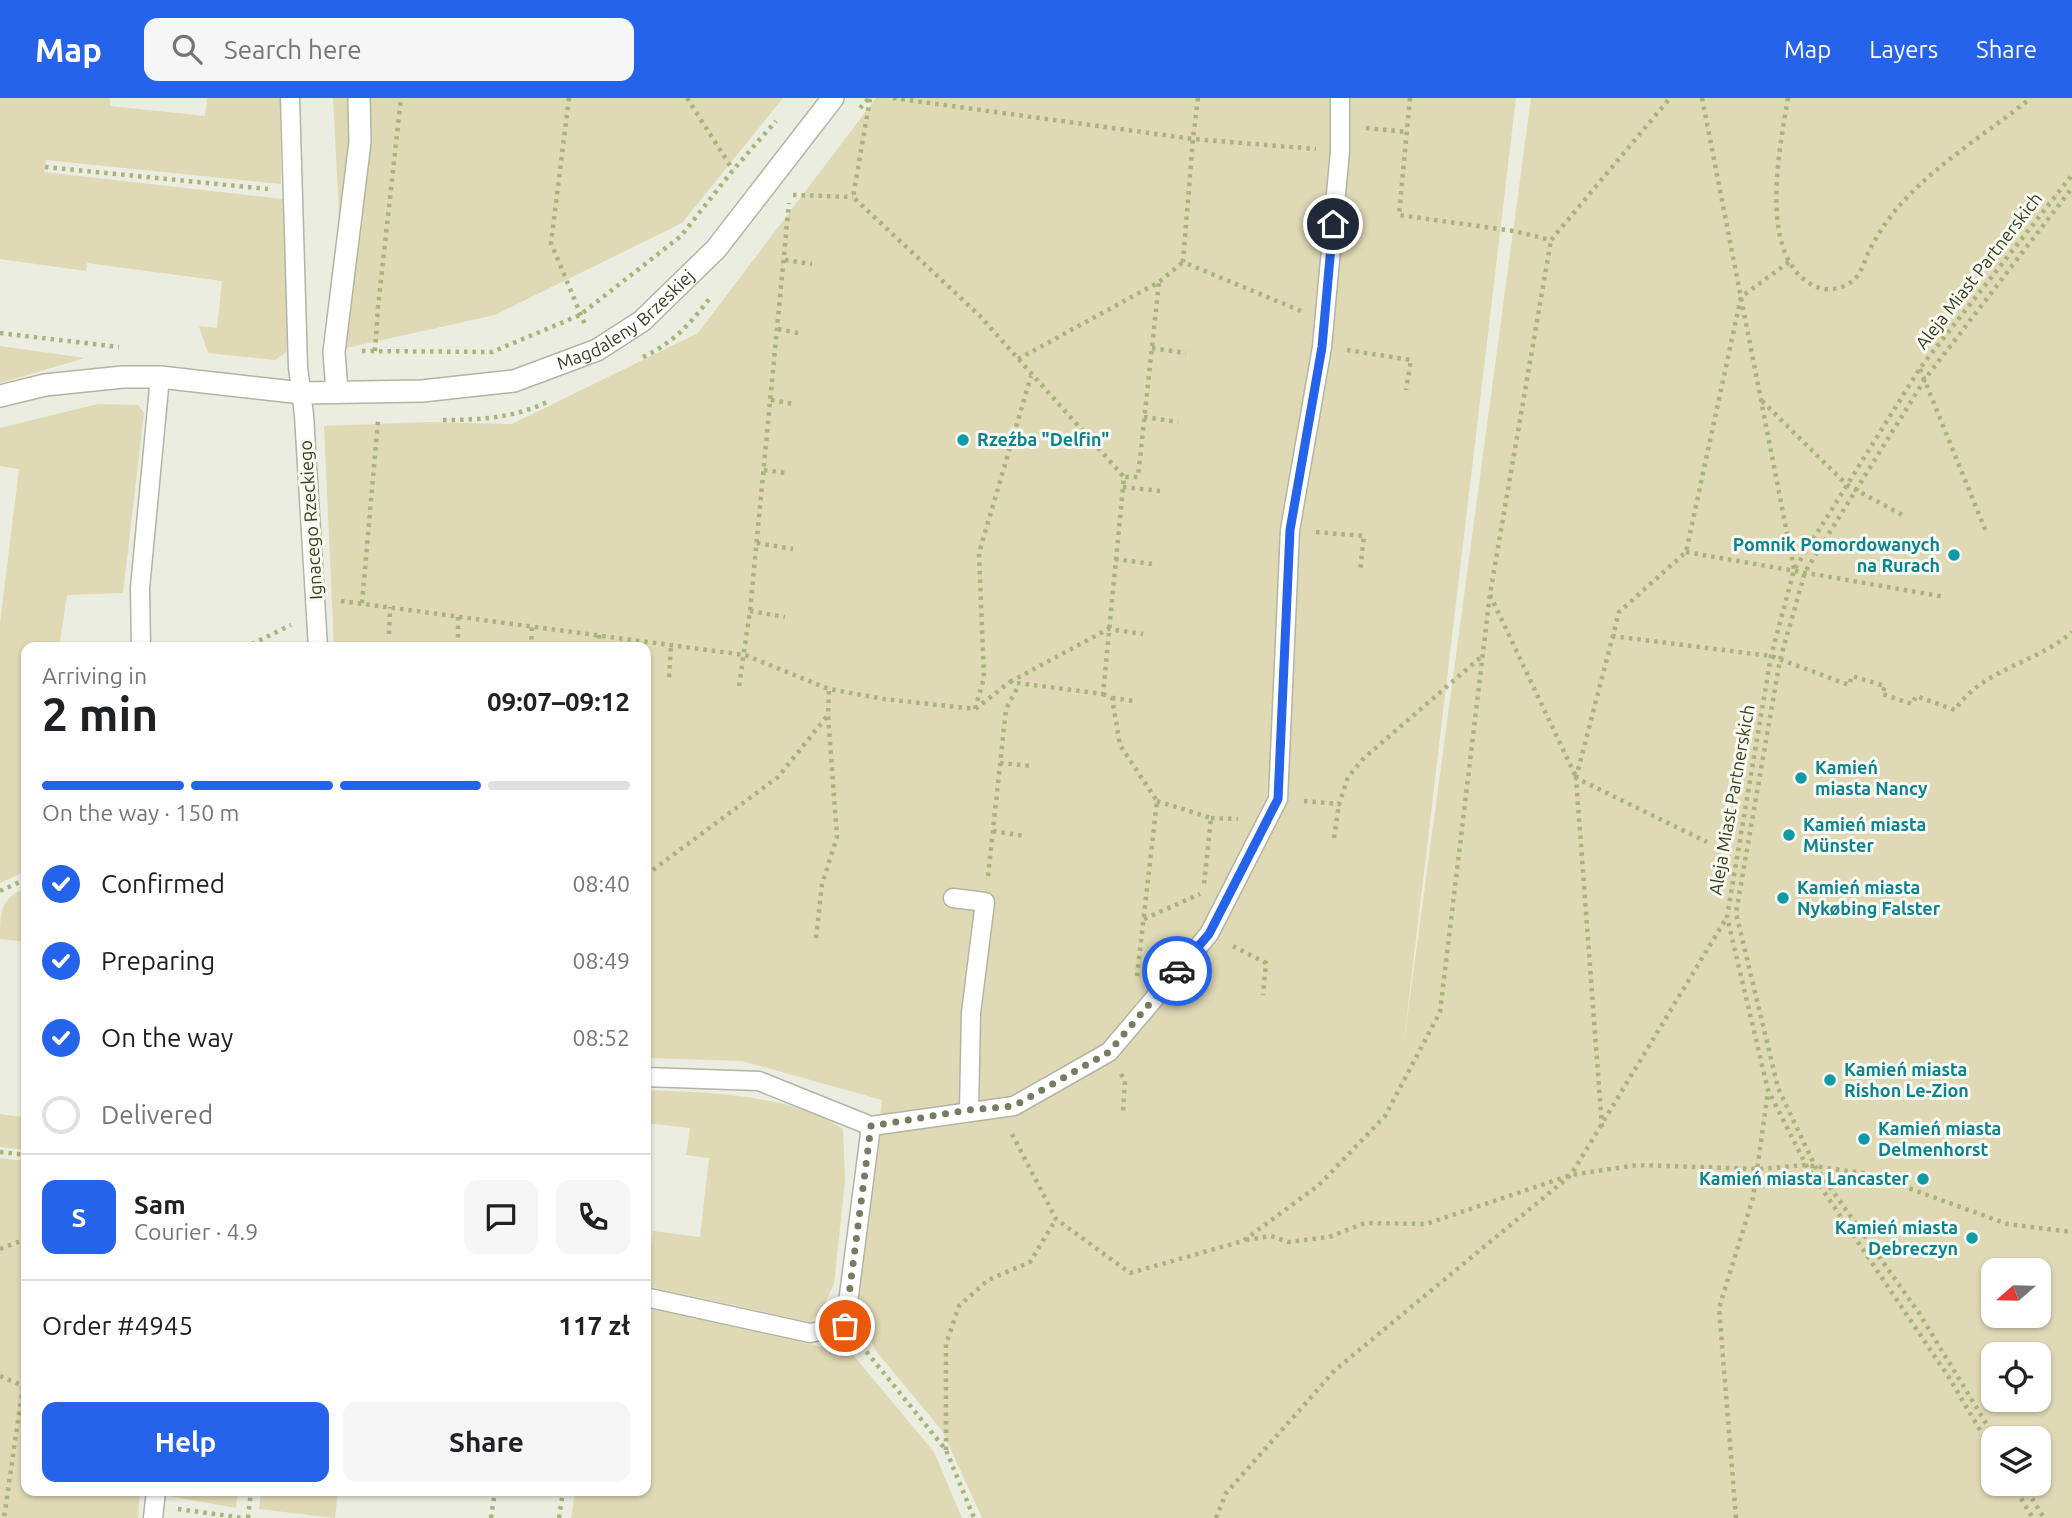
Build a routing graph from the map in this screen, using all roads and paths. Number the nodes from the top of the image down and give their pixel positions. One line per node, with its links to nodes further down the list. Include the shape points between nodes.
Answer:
1 (290, 98): 27 (lane)
2 (359, 98): 47 (street, via 360,142)
3 (401, 98): 46 (path)
4 (569, 98): 39 (path, via 551,243)
5 (687, 98): 23 (path)
6 (833, 98): 45 (street, Magdaleny Brzeskiej, via 716,249 642,321)
7 (869, 98): 16 (path); 29 (path)
8 (893, 98): 20 (path)
9 (1198, 98): 20 (path)
10 (1340, 98): 18 (lane)
11 (1410, 98): 19 (path)
12 (1670, 98): 31 (path)
13 (1702, 98): 38 (path)
14 (1788, 98): 34 (path, via 1776,167 1776,207)
15 (2031, 98): 34 (path, via 1899,206 1855,279 1845,286 1816,288)
16 (860, 109)
17 (778, 118): 23 (path)
18 (1340, 125): 19 (path); 21 (lane)
19 (1407, 132): 31 (path, via 1399,215)
20 (1193, 139): 21 (path); 33 (path)
21 (1340, 151): 40 (lane)
22 (45, 167): 27 (path)
23 (733, 170): 39 (path, via 681,236)
24 (2072, 175): 51 (path, Aleja Miast Partnerskich)
25 (798, 184): 28 (path)
26 (2072, 188): 54 (path)
27 (293, 193): 57 (lane)
28 (789, 195): 29 (path); 30 (path); 32 (path)
29 (853, 197): 49 (path, via 980,316)
30 (781, 205)
31 (1551, 240): 87 (path)
32 (785, 260): 35 (path); 41 (path)
33 (1183, 262): 36 (path); 40 (path)
34 (1789, 262): 38 (path)
35 (811, 264)
36 (1159, 282): 44 (path); 49 (path)
37 (710, 297): 50 (path, via 689,326 657,351)
38 (1741, 297): 61 (path); 81 (path)
39 (580, 315): 45 (path); 46 (path, via 492,352)
40 (1325, 320): 43 (lane)
41 (778, 330): 42 (path); 60 (path)
42 (803, 334)
43 (1322, 347): 55 (path, via 1410,360); 77 (lane)
44 (1152, 348): 48 (path); 63 (path)
45 (597, 350): 56 (street, Magdaleny Brzeskiej, via 514,381 422,391)
46 (375, 351): 47 (path)
47 (334, 352): 56 (street)
48 (1186, 353)
49 (1017, 359): 52 (path)
50 (631, 362)
51 (1920, 368): 54 (path); 72 (path, Aleja Miast Partnerskich)
52 (1031, 375): 71 (path); 123 (path, via 979,553 984,678)
53 (160, 377): 57 (street, Magdaleny Brzeskiej); 58 (street, Magdaleny Brzeskiej, via 45,385); 102 (lane, via 140,589)
54 (1925, 379): 74 (path); 78 (path)
55 (1406, 390)
56 (337, 392): 57 (street, Magdaleny Brzeskiej)
57 (302, 393): 90 (lane, Ignacego Rzeckiego)
58 (0, 396)
59 (558, 396): 65 (path, via 523,413)
60 (771, 400): 62 (path); 69 (path)
61 (1761, 400): 72 (path); 84 (path)
62 (794, 404)
63 (1144, 416): 68 (path); 71 (path, via 1138,477)
64 (365, 420): 66 (path)
65 (430, 420)
66 (378, 421): 67 (path); 89 (path)
67 (391, 421)
68 (1178, 422)
69 (764, 470): 70 (path); 79 (path)
70 (786, 473)
71 (1124, 477): 73 (path)
72 (1847, 485): 74 (path); 84 (path, Aleja Miast Partnerskich)
73 (1123, 487): 75 (path); 82 (path)
74 (1855, 489): 76 (path); 86 (path)
75 (1160, 491)
76 (1906, 517)
77 (1290, 530): 85 (path, via 1364,536); 128 (lane)
78 (1986, 534)
79 (757, 542): 80 (path); 92 (path)
80 (793, 549)
81 (1686, 552): 84 (path); 101 (path, via 1619,612)
82 (1115, 559): 83 (path); 96 (path)
83 (1152, 564)
84 (1794, 570): 86 (path); 112 (path, Aleja Miast Partnerskich)
85 (1360, 571)
86 (1805, 572): 88 (path); 114 (path)
87 (1490, 594): 113 (path); 127 (path)
88 (1945, 597)
89 (362, 603): 90 (path); 91 (path)
90 (316, 605): 103 (path); 104 (lane, Ignacego Rzeckiego)
91 (390, 607): 93 (path); 98 (path)
92 (750, 611): 94 (path); 111 (path)
93 (458, 617): 95 (path); 105 (path)
94 (785, 617)
95 (532, 626): 100 (path); 106 (path)
96 (1108, 629): 99 (path); 116 (path); 120 (path)
97 (2072, 632): 114 (path, via 1980,685 1955,710 1916,696 1912,704 1882,694 1885,686 1852,676 1849,685)
98 (389, 634)
99 (1143, 634)
100 (599, 635): 107 (path); 108 (path)
101 (1612, 636): 112 (path); 127 (path)
102 (141, 642)
103 (254, 642)
104 (318, 642)
105 (458, 642)
106 (531, 642)
107 (599, 642)
108 (649, 642)
109 (651, 642): 110 (path)
110 (671, 645): 111 (path); 115 (path)
111 (745, 655): 118 (path); 119 (path)
112 (1771, 656): 114 (path); 140 (path, Aleja Miast Partnerskich)
113 (1482, 657): 130 (path, via 1364,758 1348,777); 163 (path, via 1440,1012 1385,1116 1319,1185)
114 (1780, 660): 157 (path, via 1736,913 1778,1088)
115 (669, 677)
116 (1010, 682): 117 (path); 123 (path)
117 (1019, 685): 120 (path); 125 (path, via 1006,709)
118 (740, 686)
119 (829, 689): 123 (path); 124 (path)
120 (1103, 694): 121 (path)
121 (1112, 698): 122 (path); 129 (path, via 1120,745)
122 (1135, 701)
123 (975, 709)
124 (828, 715): 135 (path, via 778,777); 143 (path, via 837,836 822,884)
125 (1000, 763): 126 (path); 131 (path)
126 (1032, 766)
127 (1576, 778): 134 (path); 152 (path)
128 (1278, 799): 130 (path); 142 (lane)
129 (1157, 801): 141 (path); 141 (path, via 1211,817 1203,893)
130 (1339, 804): 133 (path)
131 (993, 831): 132 (path); 139 (path)
132 (1024, 836)
133 (1335, 838)
134 (1707, 842)
135 (651, 872)
136 (21, 881): 137 (path)
137 (0, 891)
138 (953, 898): 139 (lane)
139 (985, 902): 149 (lane, via 971,1013)
140 (1727, 917): 148 (path, Aleja Miast Partnerskich); 152 (path)
141 (1143, 919): 145 (path)
142 (1209, 934): 144 (path, via 1266,963); 145 (lane)
143 (816, 938)
144 (1263, 995)
145 (1132, 1023): 146 (lane)
146 (1109, 1052): 149 (lane, via 1014,1106); 150 (path, via 1125,1081)
147 (651, 1077): 151 (lane, via 758,1081)
148 (1768, 1090): 156 (path, Aleja Miast Partnerskich); 158 (path)
149 (969, 1110): 151 (lane)
150 (1123, 1111)
151 (871, 1126): 166 (lane)
152 (1602, 1128): 159 (path)
153 (1010, 1131): 160 (path)
154 (0, 1152): 155 (path)
155 (21, 1154)
156 (1806, 1165): 157 (path); 158 (path); 171 (path, Aleja Miast Partnerskich)
157 (1815, 1166): 161 (path, via 1870,1174 2007,1224); 170 (path, via 1919,1313)
158 (1759, 1169): 159 (path, via 1637,1165); 188 (path, via 1719,1308)
159 (1571, 1175): 163 (path, via 1426,1224 1365,1223 1329,1237 1288,1242 1271,1236); 187 (path, via 1335,1370 1226,1493)
160 (1056, 1219): 163 (path, via 1130,1273); 172 (path, via 1030,1262 988,1280 959,1307 946,1344)
161 (2072, 1232)
162 (21, 1241): 164 (path)
163 (1243, 1241)
164 (0, 1249)
165 (651, 1298): 166 (lane, via 810,1333)
166 (845, 1326): 172 (path)
167 (0, 1376): 168 (path)
168 (21, 1385)
169 (21, 1400): 181 (path)
170 (1988, 1426)
171 (1981, 1432)
172 (946, 1450): 186 (path)
173 (155, 1496): 182 (lane)
174 (250, 1496): 183 (path)
175 (494, 1496): 184 (path)
176 (561, 1496): 185 (path)
177 (2019, 1496): 189 (path)
178 (2030, 1496): 190 (path)
179 (200, 1511): 180 (path)
180 (215, 1516): 183 (path)
181 (4, 1518)
182 (153, 1518)
183 (246, 1518)
184 (491, 1518)
185 (559, 1518)
186 (974, 1518)
187 (1216, 1518)
188 (1736, 1518)
189 (2033, 1518)
190 (2044, 1518)

